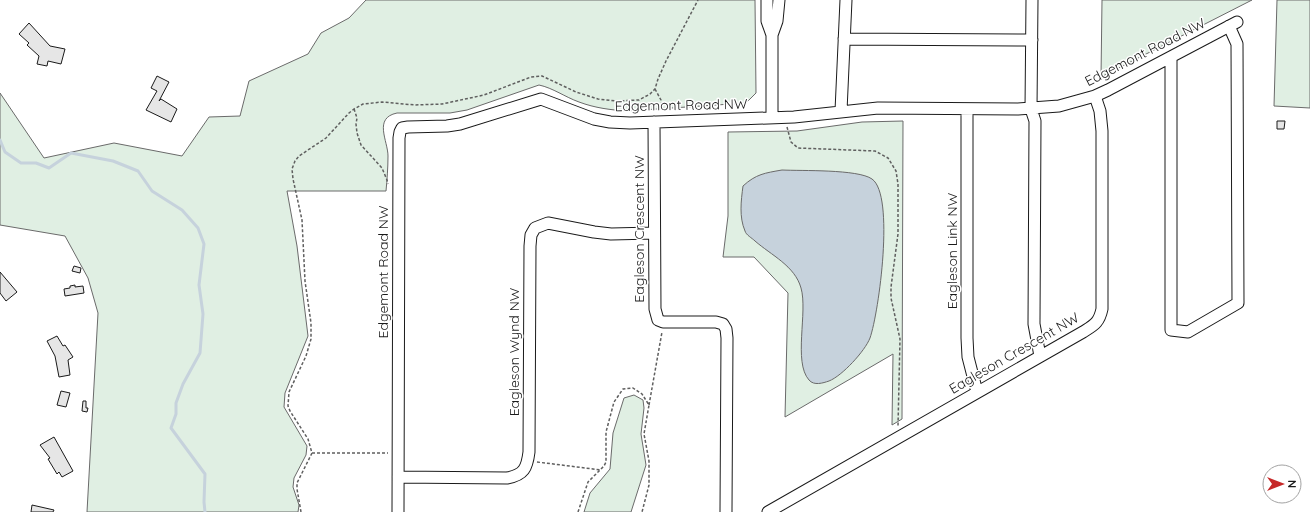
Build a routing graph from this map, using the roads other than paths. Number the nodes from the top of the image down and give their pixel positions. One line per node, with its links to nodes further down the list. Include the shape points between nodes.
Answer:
1 (767, 0): 5 (street, via 767,21)
2 (779, 0): 5 (street, via 777,21)
3 (846, 0): 6 (street)
4 (1032, 0): 7 (street)
5 (772, 36): 13 (street)
6 (844, 39): 7 (street); 12 (street)
7 (1032, 40): 11 (street)
8 (1170, 58): 8 (street, Edgemont Road NW, via 1233,24 1237,44 1238,303 1188,332 1172,330); 9 (street, Edgemont Road NW)
9 (1095, 96): 11 (street, Edgemont Road NW, via 1058,106); 16 (street, Eagleson Crescent NW, via 1102,131 1102,309 1098,322 1093,326)
10 (968, 109): 11 (street, Edgemont Road NW); 12 (street, Edgemont Road NW, via 878,108); 17 (street, Eagleson Link NW, via 968,357)
11 (1031, 109): 16 (street, via 1035,121 1034,324)
12 (841, 111): 13 (street, Edgemont Road NW)
13 (772, 118): 14 (street, Edgemont Road NW)
14 (658, 122): 15 (street, Eagleson Crescent NW); 18 (street, Edgemont Road NW, via 610,122 594,119 541,100 460,124 402,128 399,138)
15 (654, 234): 18 (street, Eagleson Wynd NW, via 611,234 548,223 535,228 530,246 528,462 517,476 507,478); 20 (street, Eagleson Crescent NW, via 655,309 658,320 716,322 723,324 726,329)
16 (1040, 356): 17 (street, Eagleson Crescent NW)
17 (977, 392): 21 (street, Eagleson Crescent NW)
18 (398, 477): 19 (street, Edgemont Road NW)
19 (398, 512)
20 (726, 512)
21 (768, 512)

